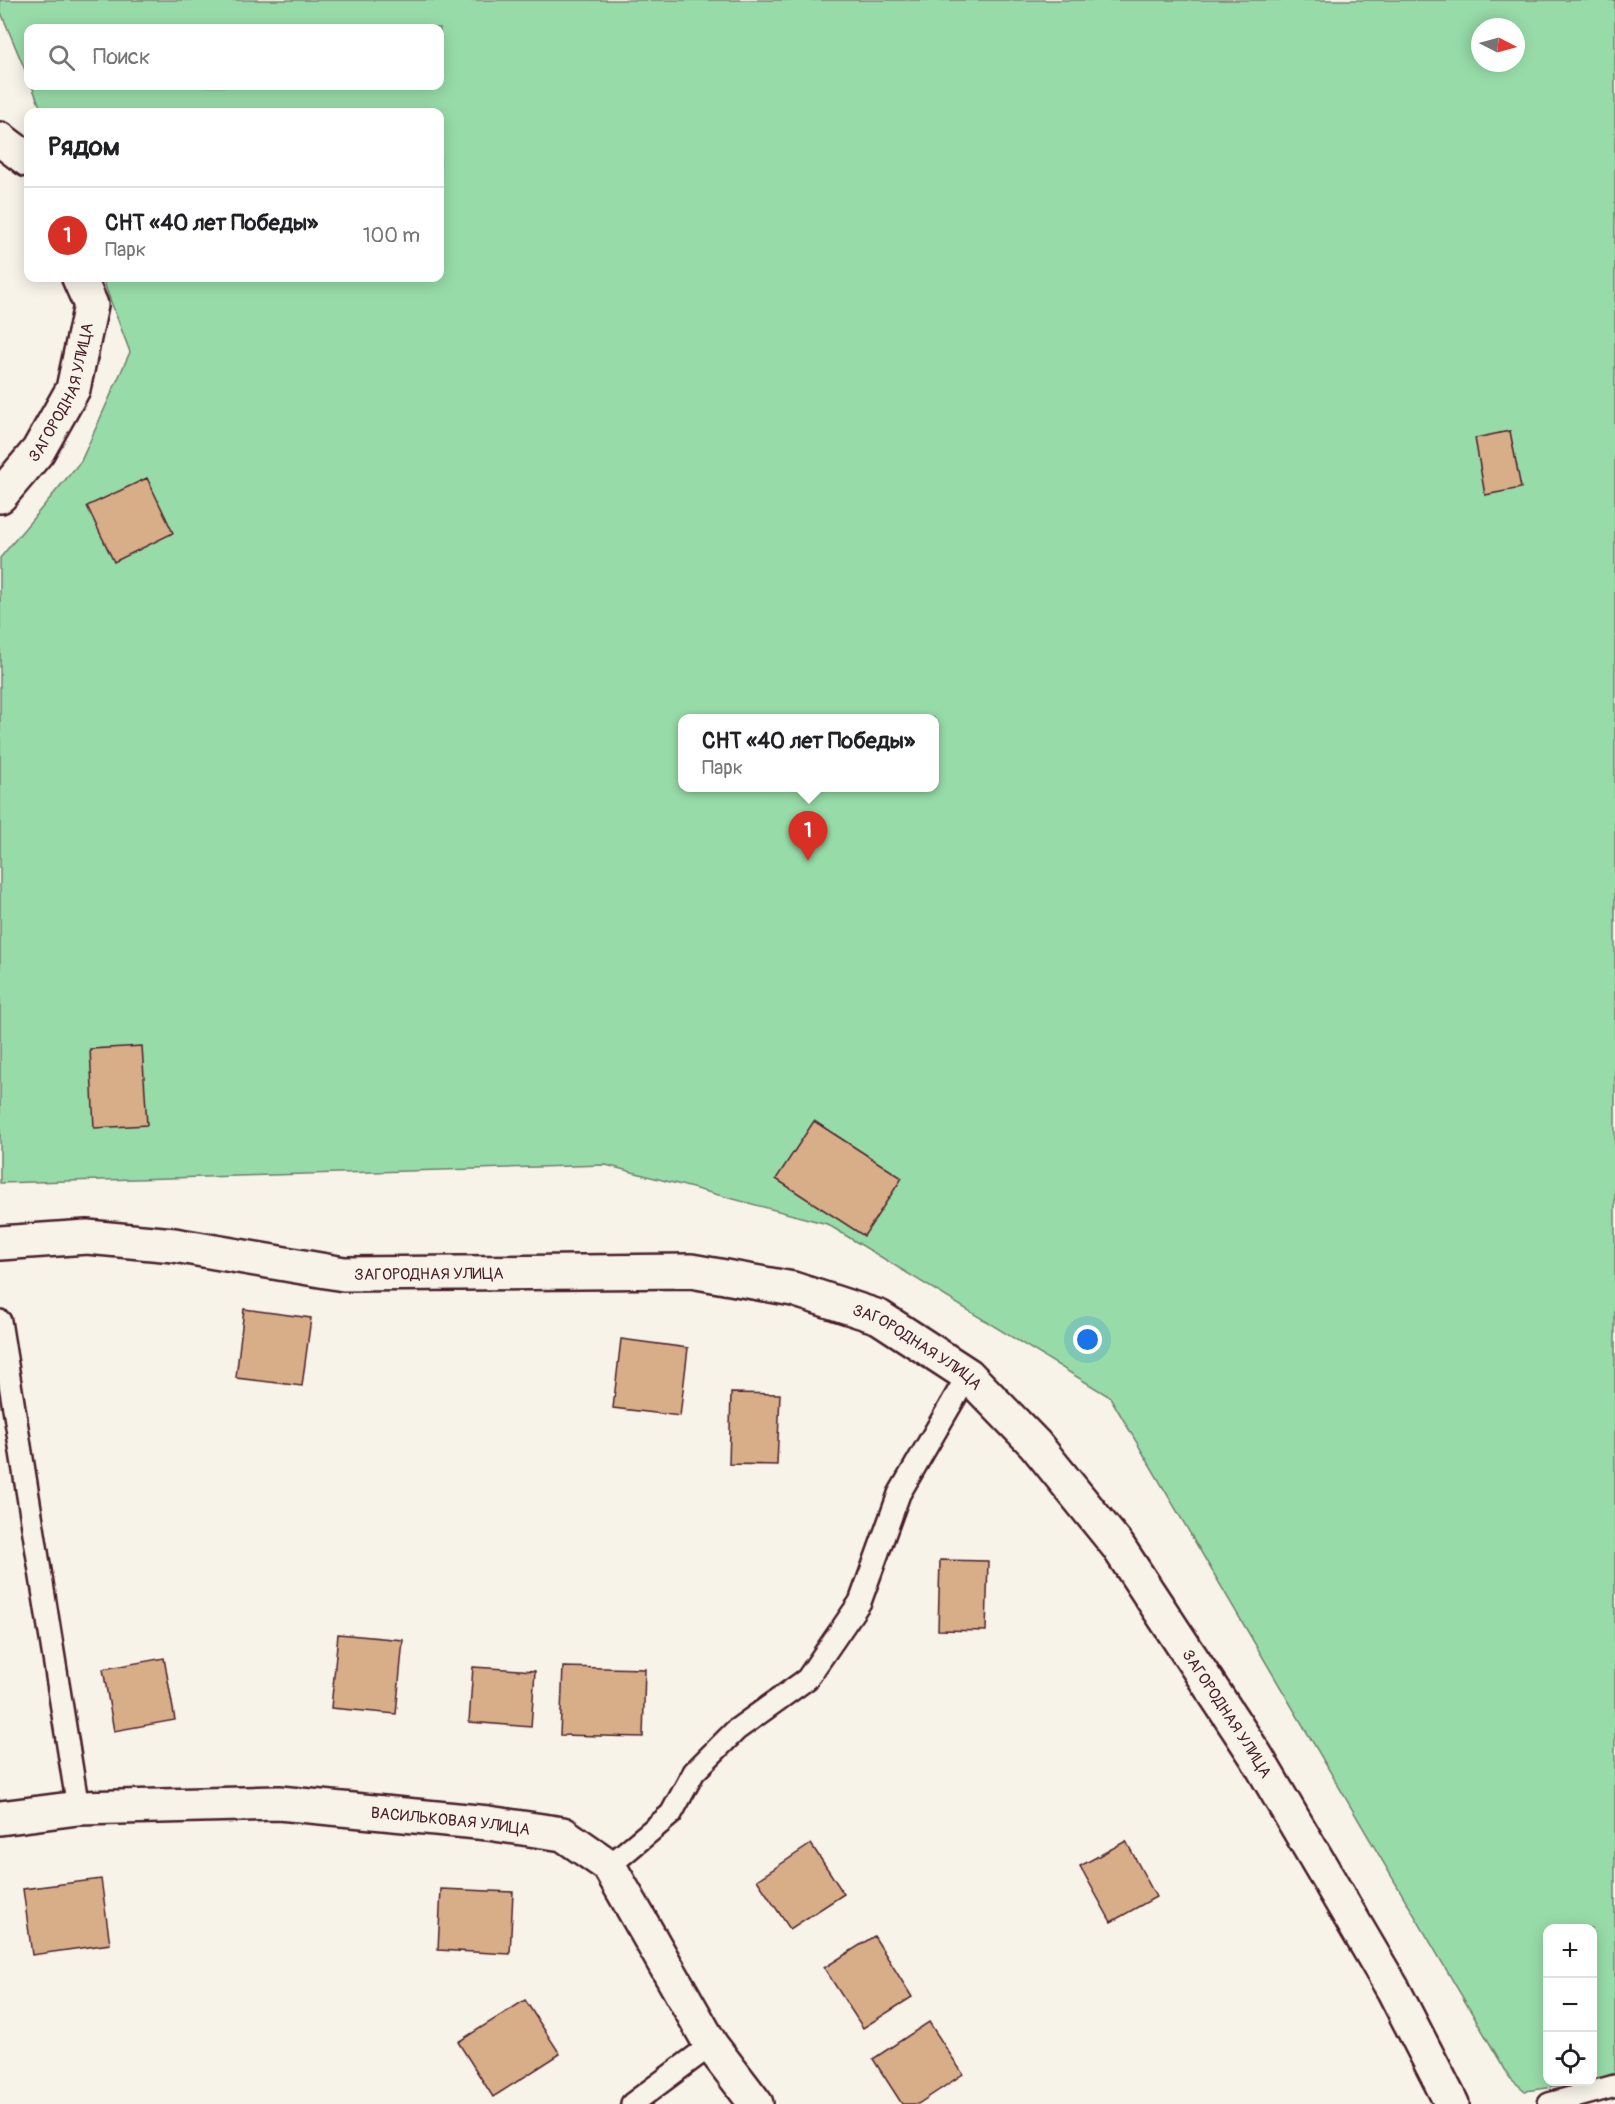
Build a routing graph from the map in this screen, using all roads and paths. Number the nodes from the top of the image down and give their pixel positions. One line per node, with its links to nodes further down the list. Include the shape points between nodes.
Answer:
1 (0, 139): 2 (street)
2 (24, 157)
3 (81, 282): 4 (street, ЗАГОРОДНАЯ УЛИЦА, via 91,305 73,389 38,451)
4 (0, 496)
5 (0, 1243): 7 (street, ЗАГОРОДНАЯ УЛИЦА, via 87,1237 163,1244 344,1274 691,1271 793,1289 879,1317)
6 (0, 1321): 8 (lane)
7 (969, 1375): 10 (lane, via 899,1494 860,1602 807,1679 736,1730 694,1772 671,1814); 15 (street, ЗАГОРОДНАЯ УЛИЦА, via 1035,1444 1124,1554 1256,1756 1394,1991)
8 (78, 1808): 9 (street, ВАСИЛЬКОВАЯ УЛИЦА); 10 (street, ВАСИЛЬКОВАЯ УЛИЦА, via 279,1803 488,1823 563,1834)
9 (0, 1818)
10 (609, 1866): 11 (street, ВАСИЛЬКОВАЯ УЛИЦА)
11 (711, 2045): 13 (lane); 14 (street, ВАСИЛЬКОВАЯ УЛИЦА)
12 (1615, 2086): 16 (lane)
13 (632, 2104)
14 (756, 2104)
15 (1452, 2104)
16 (1548, 2104)

